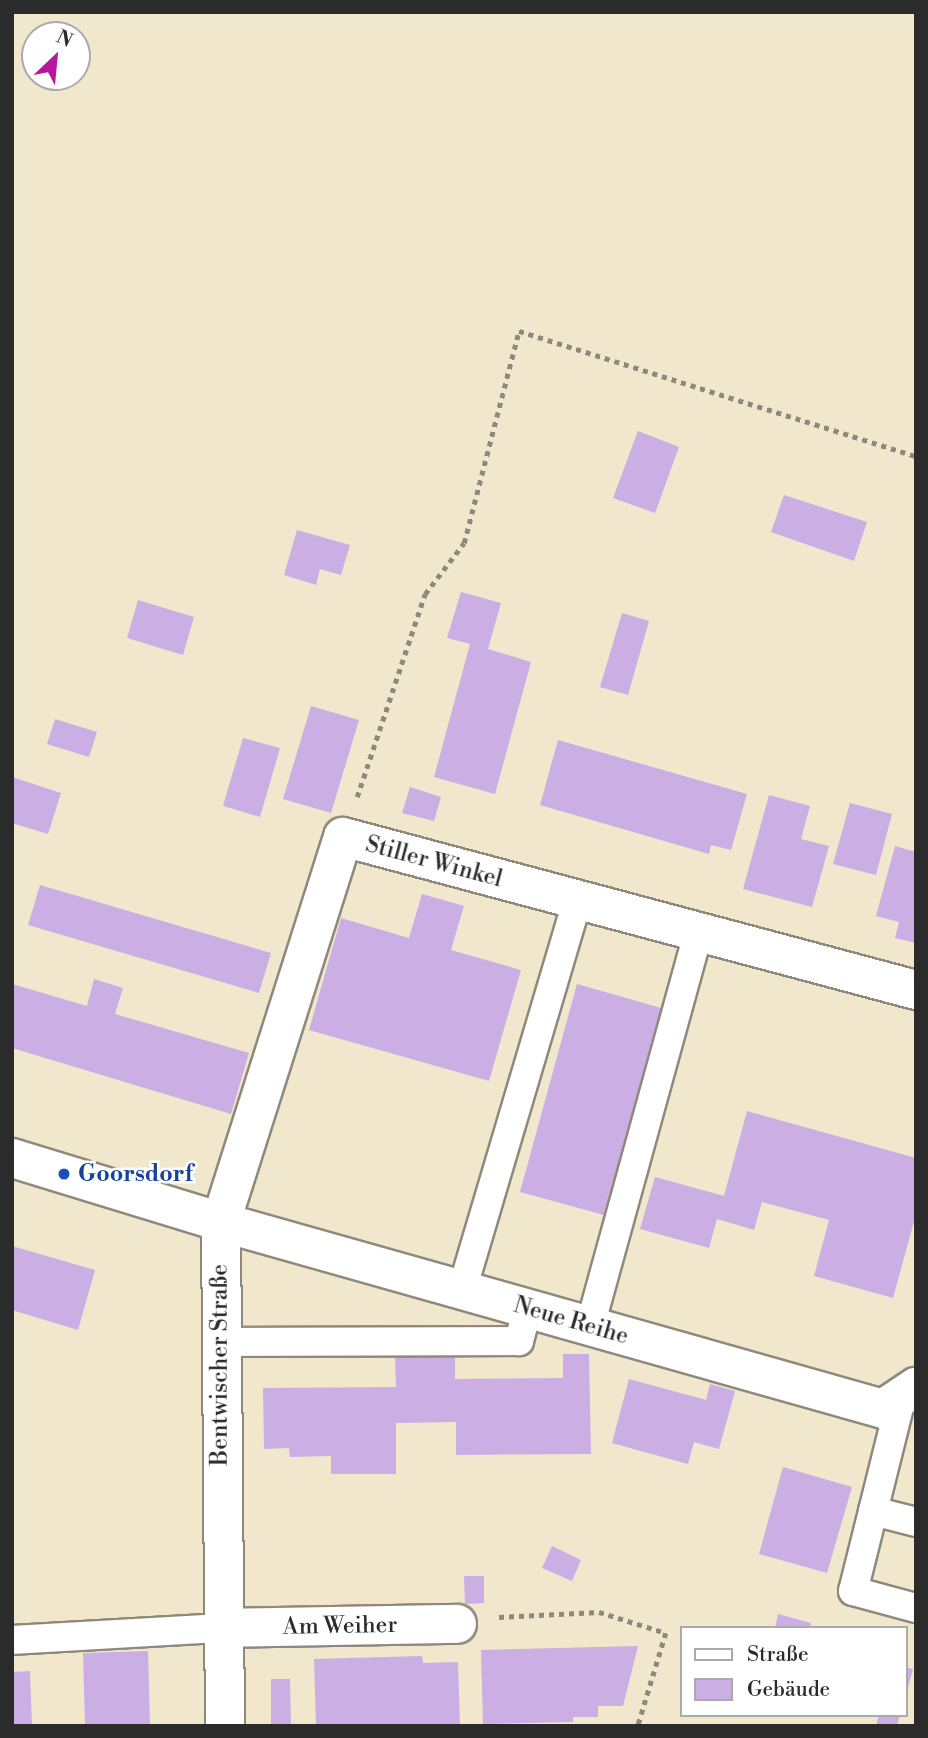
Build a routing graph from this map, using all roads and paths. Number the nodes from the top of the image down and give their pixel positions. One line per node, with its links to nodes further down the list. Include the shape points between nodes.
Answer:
1 (916, 456): 2 (path, via 519,331 464,543 425,594)
2 (344, 837): 3 (street, Stiller Winkel); 7 (street, Stiller Winkel)
3 (577, 901): 4 (street, Stiller Winkel); 8 (lane)
4 (698, 933): 5 (street, Stiller Winkel); 10 (lane)
5 (916, 990)
6 (12, 1158): 7 (street)
7 (221, 1222): 8 (street, Neue Reihe); 11 (street, Bentwischer Straße)
8 (462, 1290): 9 (street, Neue Reihe)
9 (528, 1308): 10 (street, Neue Reihe); 11 (lane, via 519,1341)
10 (590, 1326): 12 (street, Neue Reihe, via 883,1409)
11 (219, 1342): 17 (street, Bentwischer Straße)
12 (909, 1393): 13 (lane)
13 (873, 1511): 14 (lane); 15 (lane, via 853,1591)
14 (916, 1522)
15 (916, 1608)
16 (457, 1624): 17 (street, Am Weiher); 20 (path, via 478,1618 599,1612 666,1633)
17 (222, 1628): 18 (lane); 19 (street, Bentwischer Straße)
18 (12, 1640)
19 (225, 1726)
20 (638, 1726)

